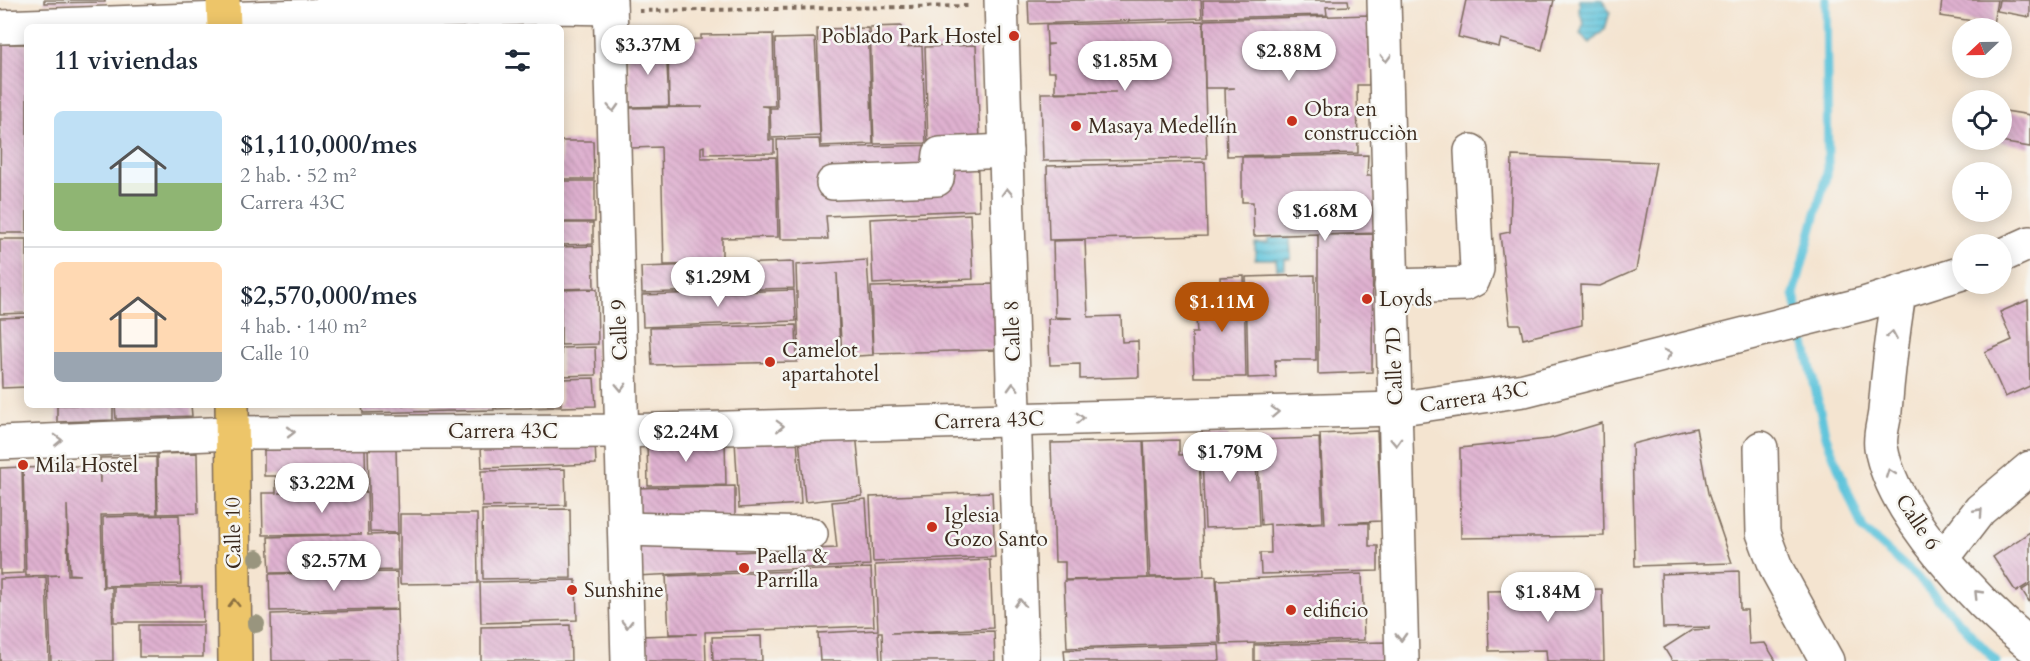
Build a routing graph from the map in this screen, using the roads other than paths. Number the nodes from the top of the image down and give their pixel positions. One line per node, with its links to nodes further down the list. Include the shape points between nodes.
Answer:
1 (1384, 0): 15 (street, Calle 7D, one-way to 15)
2 (1001, 3): 9 (street, Calle 8)
3 (610, 4): 5 (street); 20 (street, Calle 9, one-way to 20)
4 (224, 15): 5 (street); 6 (street)
5 (416, 20)
6 (56, 24)
7 (24, 26): 8 (street)
8 (0, 27)
9 (1006, 151): 11 (street, via 940,154 937,179); 19 (street, Calle 8, one-way to 9)
10 (1471, 151): 15 (street, via 1477,269 1473,280 1465,284)
11 (833, 183)
12 (2030, 243): 13 (street)
13 (2012, 251)
14 (1952, 276): 16 (street, Carrera 43C)
15 (1391, 286): 17 (street, Calle 7D)
16 (1899, 293): 17 (street, Carrera 43C, one-way to 16, via 1524,390); 26 (street, Calle 6, one-way to 16, via 1899,499 1881,446)
17 (1395, 409): 19 (street, Carrera 43C, one-way to 17); 31 (street, Calle 7D, one-way to 31)
18 (232, 419): 20 (street, Carrera 43C, one-way to 20); 21 (street, Carrera 43C, one-way to 18); 28 (main road, Calle 10, one-way to 18)
19 (1014, 419): 20 (street, Carrera 43C, one-way to 19); 30 (street, Calle 8, one-way to 19)
20 (622, 431): 24 (street, Calle 9)
21 (0, 443)
22 (1761, 448): 32 (street, via 1763,533 1777,570)
23 (2030, 468): 26 (street, one-way to 23, via 1980,510)
24 (625, 529): 25 (street); 29 (street, Calle 9, one-way to 29)
25 (811, 534)
26 (1943, 558): 27 (street, Calle 6, one-way to 26)
27 (2030, 645)
28 (235, 661)
29 (628, 661)
30 (1022, 661)
31 (1402, 661)
32 (1827, 661)

